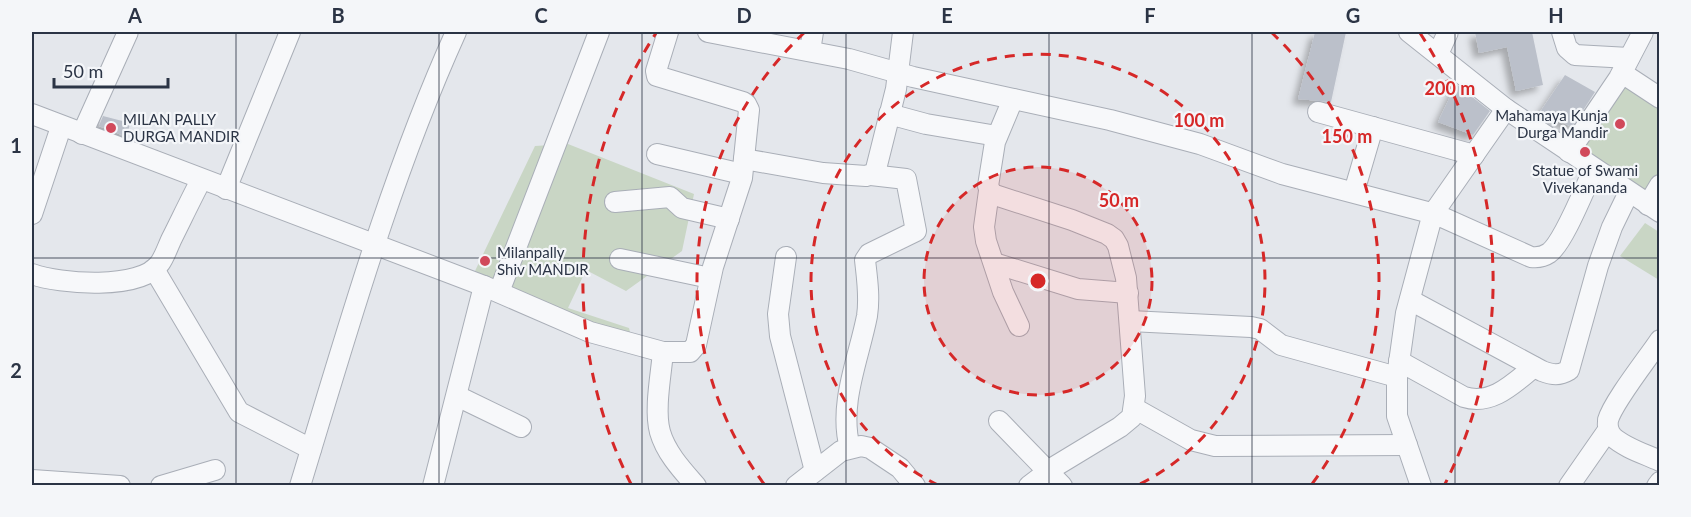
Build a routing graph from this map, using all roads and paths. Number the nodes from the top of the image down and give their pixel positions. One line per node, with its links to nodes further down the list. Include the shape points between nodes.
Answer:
1 (128, 32): 25 (street)
2 (290, 32): 35 (street)
3 (456, 32): 44 (street, via 407,147)
4 (599, 32): 51 (street)
5 (668, 32): 30 (street, via 656,74 746,104 749,110)
6 (708, 32): 13 (street)
7 (813, 32): 13 (street)
8 (903, 32): 16 (street)
9 (1409, 32): 14 (street)
10 (1448, 32): 14 (street)
11 (1562, 32): 15 (street, via 1567,48 1575,55)
12 (1643, 32): 15 (street)
13 (810, 51): 16 (street)
14 (1438, 54): 19 (street)
15 (1625, 66): 17 (street); 27 (street)
16 (899, 73): 18 (street); 22 (street)
17 (1659, 98)
18 (1013, 99): 26 (street); 37 (street, via 1182,139 1268,170)
19 (1506, 109): 27 (street); 29 (street)
20 (1318, 112): 24 (street)
21 (32, 114): 23 (street)
22 (889, 114): 26 (street); 32 (street)
23 (62, 127): 25 (street); 42 (street)
24 (1373, 127): 29 (street); 37 (street)
25 (82, 134): 33 (street)
26 (997, 136): 36 (street)
27 (1569, 152): 31 (street)
28 (657, 154): 30 (street)
29 (1474, 155): 41 (street)
30 (743, 166): 32 (street); 43 (street)
31 (1594, 169): 38 (street); 41 (street, via 1560,239 1548,254 1539,258)
32 (872, 175): 66 (street, via 906,179 916,231 869,254 865,260 868,305 848,401 846,428)
33 (201, 180): 35 (street); 48 (street)
34 (1659, 185): 40 (street)
35 (226, 189): 44 (street)
36 (989, 191): 47 (street, via 984,227); 52 (street, via 1080,222 1114,239)
37 (1354, 192): 41 (street)
38 (1629, 192): 40 (street); 58 (street, via 1598,266 1569,370 1554,375)
39 (615, 202): 43 (street, via 670,197 682,208)
40 (1654, 209)
41 (1433, 213): 53 (street)
42 (32, 214)
43 (729, 219): 50 (street)
44 (373, 245): 51 (street); 67 (street)
45 (786, 257): 70 (street, via 778,314 780,336)
46 (620, 259): 50 (street)
47 (994, 263): 52 (street, via 1078,290); 55 (street)
48 (154, 268): 49 (street, via 104,283 56,281); 67 (street, via 238,412)
49 (32, 274)
50 (710, 278): 57 (street, via 694,350)
51 (492, 289): 57 (street, via 590,332); 60 (street)
52 (1128, 293): 54 (street)
53 (1410, 300): 58 (street); 59 (street)
54 (1130, 321): 59 (street, via 1251,327 1281,345); 61 (street)
55 (1020, 326)
56 (1659, 340): 64 (street, via 1616,405 1608,420)
57 (663, 352): 77 (street, via 659,430 678,465)
58 (1534, 367): 59 (street, via 1500,393 1476,401)
59 (1398, 369): 65 (street, via 1397,416)
60 (457, 396): 63 (street); 76 (street)
61 (1134, 408): 65 (street, via 1191,440 1208,445); 71 (street, via 1132,417)
62 (999, 421): 71 (street)
63 (521, 428)
64 (1608, 430): 68 (street, via 1614,438); 82 (street)
65 (1407, 445): 81 (street)
66 (850, 448): 70 (street); 79 (street, via 870,448 900,468)
67 (311, 449): 75 (street)
68 (1659, 461)
69 (215, 470): 74 (street)
70 (815, 471): 78 (street)
71 (1056, 478): 80 (street)
72 (32, 480): 73 (street)
73 (120, 486)
74 (161, 486)
75 (300, 486)
76 (433, 486)
77 (696, 486)
78 (796, 486)
79 (915, 486)
80 (1029, 486)
81 (1421, 486)
82 (1569, 486)

